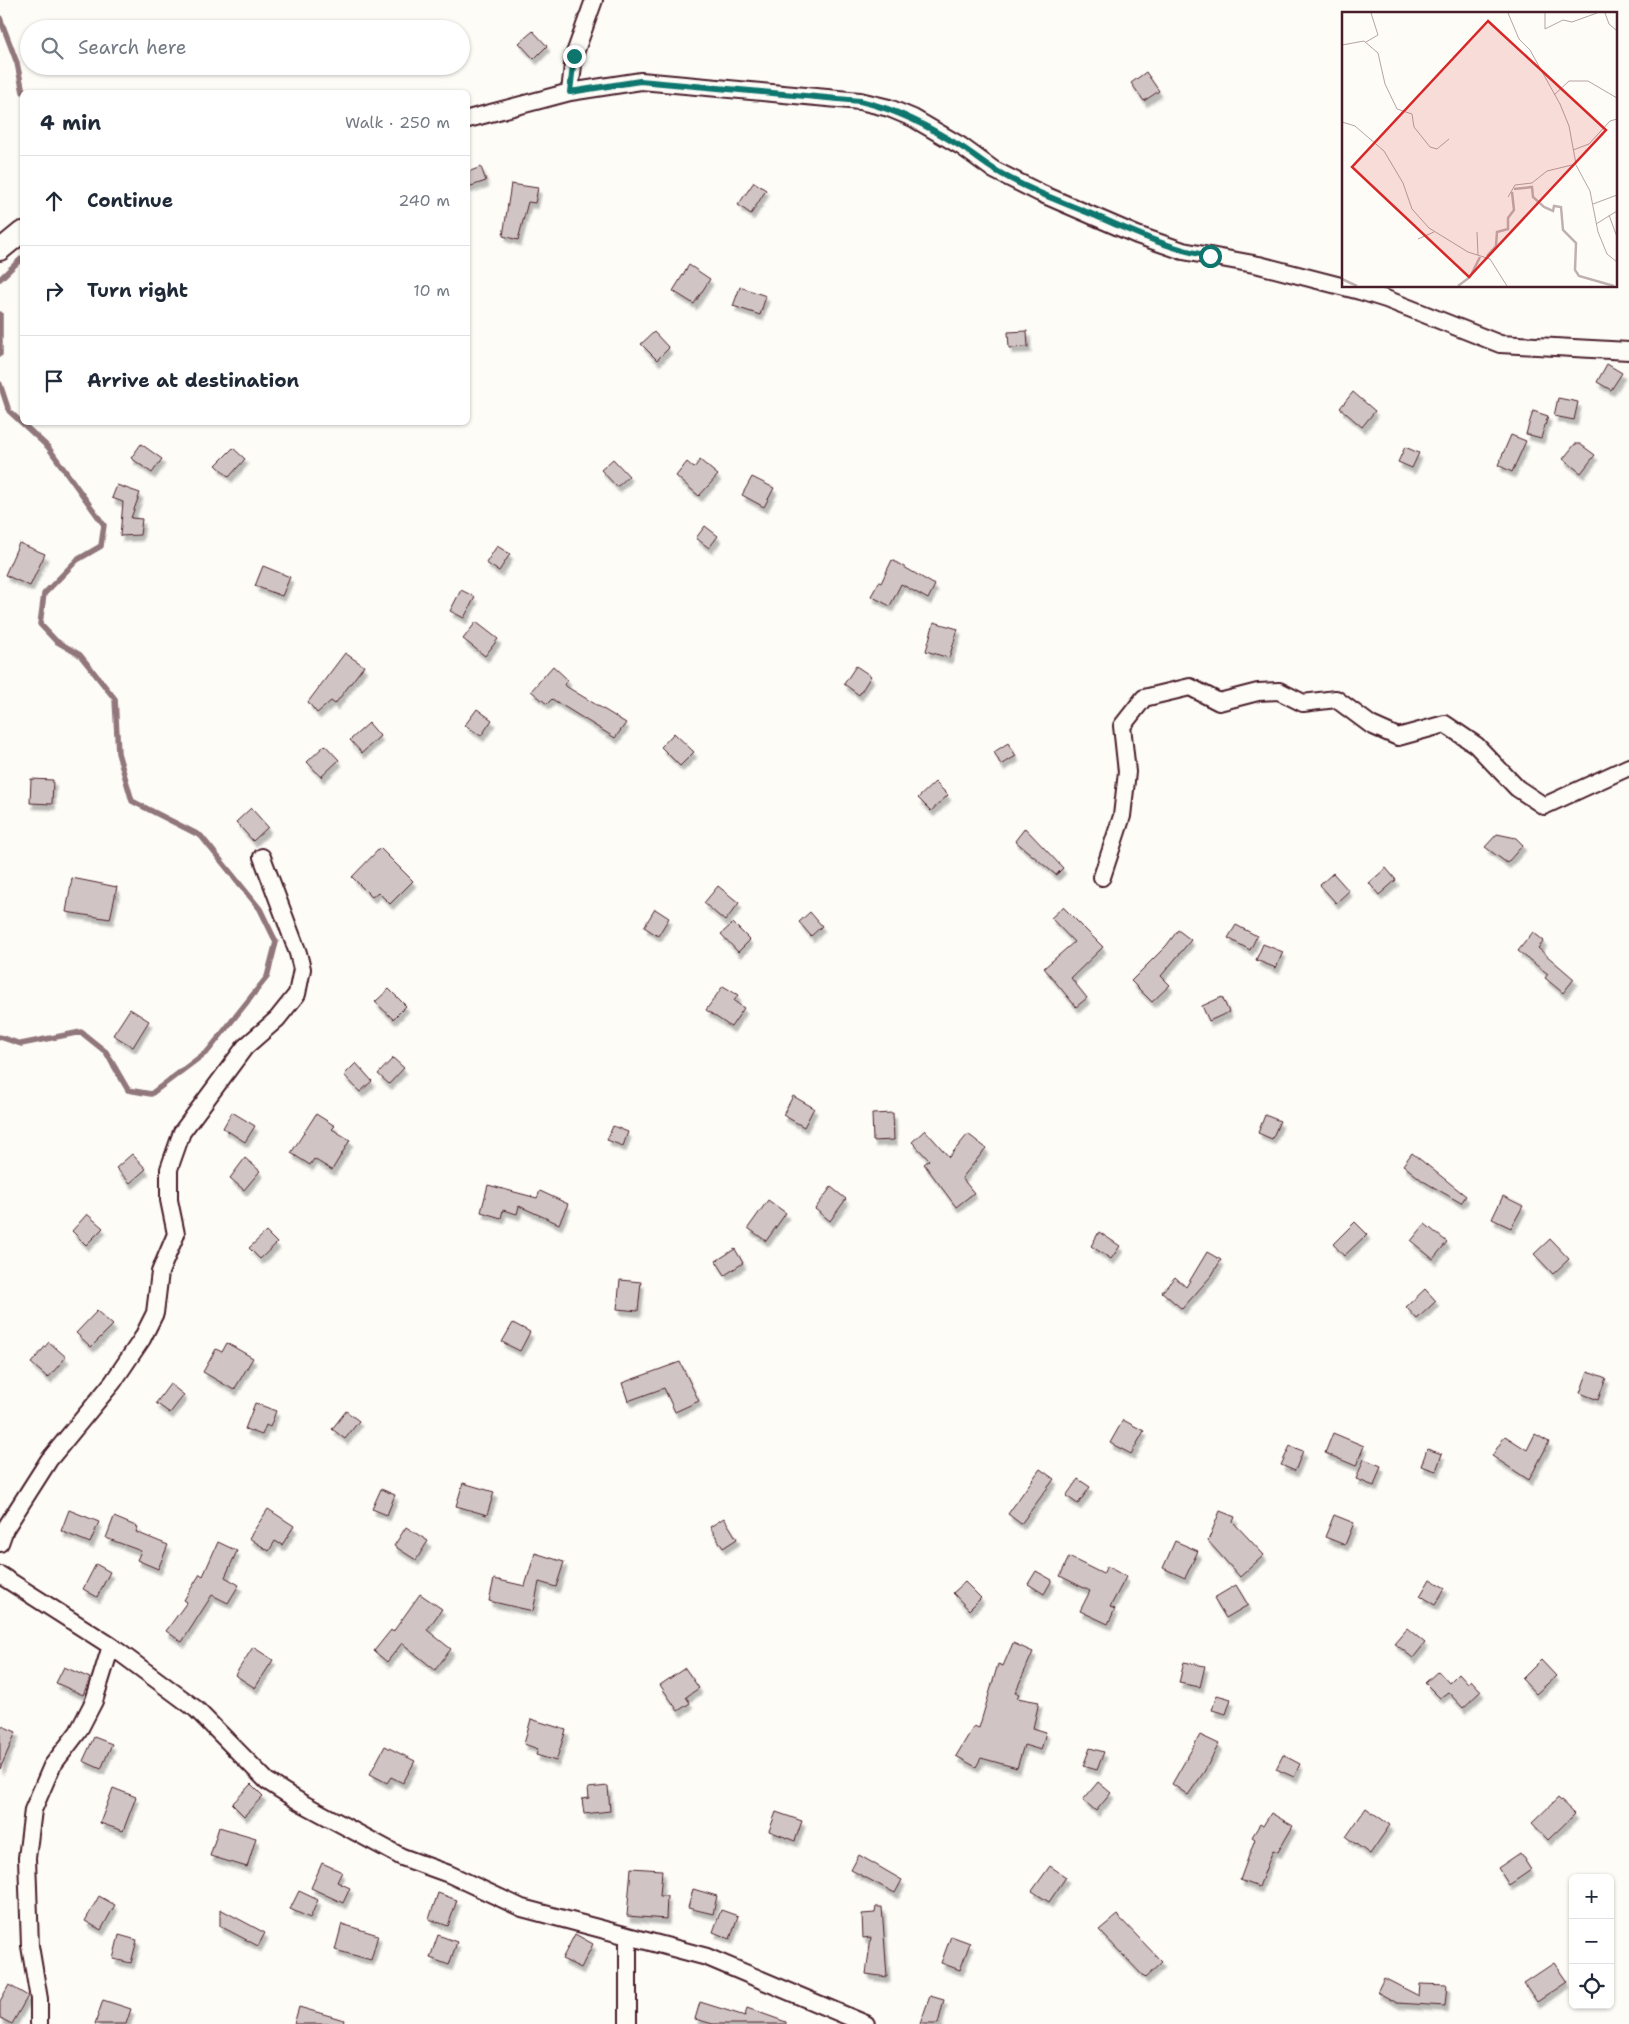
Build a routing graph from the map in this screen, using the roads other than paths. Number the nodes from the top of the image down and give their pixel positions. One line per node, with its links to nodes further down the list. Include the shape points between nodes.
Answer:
1 (594, 0): 2 (street, via 574,56)
2 (570, 92): 3 (street); 6 (street, via 640,81 860,101 889,108 961,146 994,170 1138,235 1183,252 1259,265)
3 (470, 118)
4 (20, 234): 5 (street)
5 (0, 250)
6 (1342, 286)
7 (1352, 288): 8 (street, via 1402,304 1500,344)
8 (1629, 351)
9 (1629, 767): 11 (street, via 1544,806 1517,788 1476,745 1445,724 1398,737 1371,725 1336,700 1303,703 1279,691 1258,692 1219,702 1190,687 1144,698 1122,726 1127,772 1122,816)
10 (262, 857): 12 (street, via 298,952 302,969 298,994 277,1019 245,1047 182,1132 169,1170 169,1200 176,1234 160,1272 155,1313 113,1382 49,1460)
11 (1102, 877)
12 (0, 1542)
13 (0, 1575): 14 (street)
14 (111, 1646): 15 (street, via 196,1709 267,1781 300,1802 402,1857 449,1874 522,1908); 16 (street, via 94,1701 78,1732 52,1766 33,1810 27,1858 30,1946 39,1999)
15 (628, 1936): 17 (street); 18 (street, via 707,1957)
16 (39, 2024)
17 (628, 2024)
18 (866, 2024)

